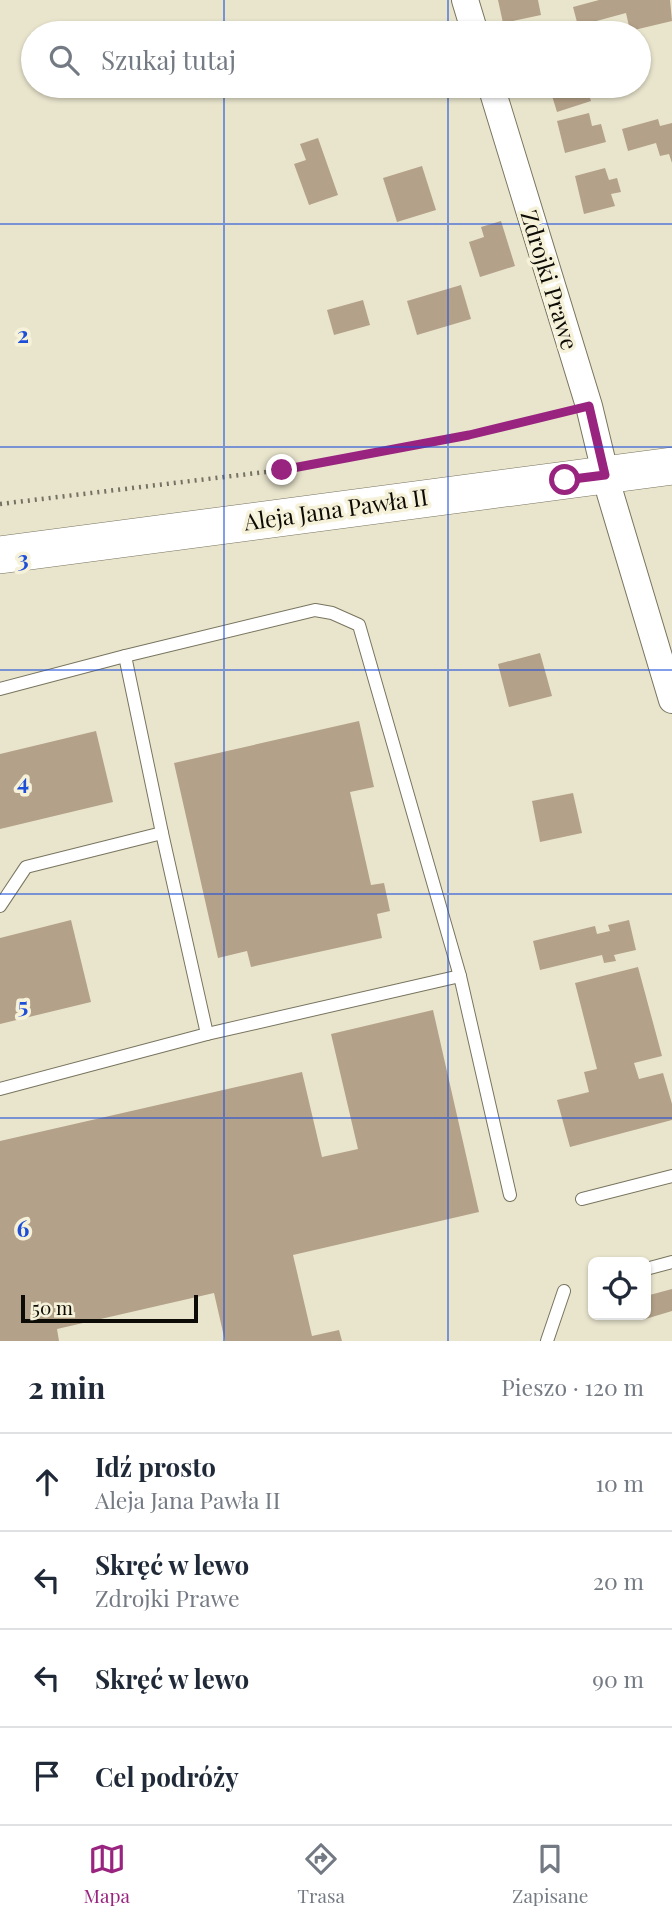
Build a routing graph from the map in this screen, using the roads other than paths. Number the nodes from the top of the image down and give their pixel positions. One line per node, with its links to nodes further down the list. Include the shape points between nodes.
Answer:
1 (465, 0): 2 (street)
2 (471, 21)
3 (495, 98): 5 (street, Zdrojki Prawe, via 589,406)
4 (672, 466): 5 (main road, Aleja Jana Pawła II)
5 (605, 475): 6 (main road, Aleja Jana Pawła II); 7 (street, Zdrojki Prawe)
6 (0, 555)
7 (663, 634): 10 (street, Zdrojki Prawe)
8 (125, 656): 9 (lane); 11 (lane); 13 (lane, via 315,610 359,625)
9 (0, 689)
10 (672, 700)
11 (162, 833): 12 (lane, via 26,867); 14 (lane)
12 (0, 905)
13 (460, 976): 14 (lane); 17 (lane)
14 (208, 1034): 15 (lane)
15 (0, 1089)
16 (672, 1176): 18 (lane)
17 (510, 1195)
18 (582, 1199)
19 (672, 1262): 20 (lane)
20 (651, 1268)
21 (564, 1291): 22 (lane)
22 (547, 1341)

